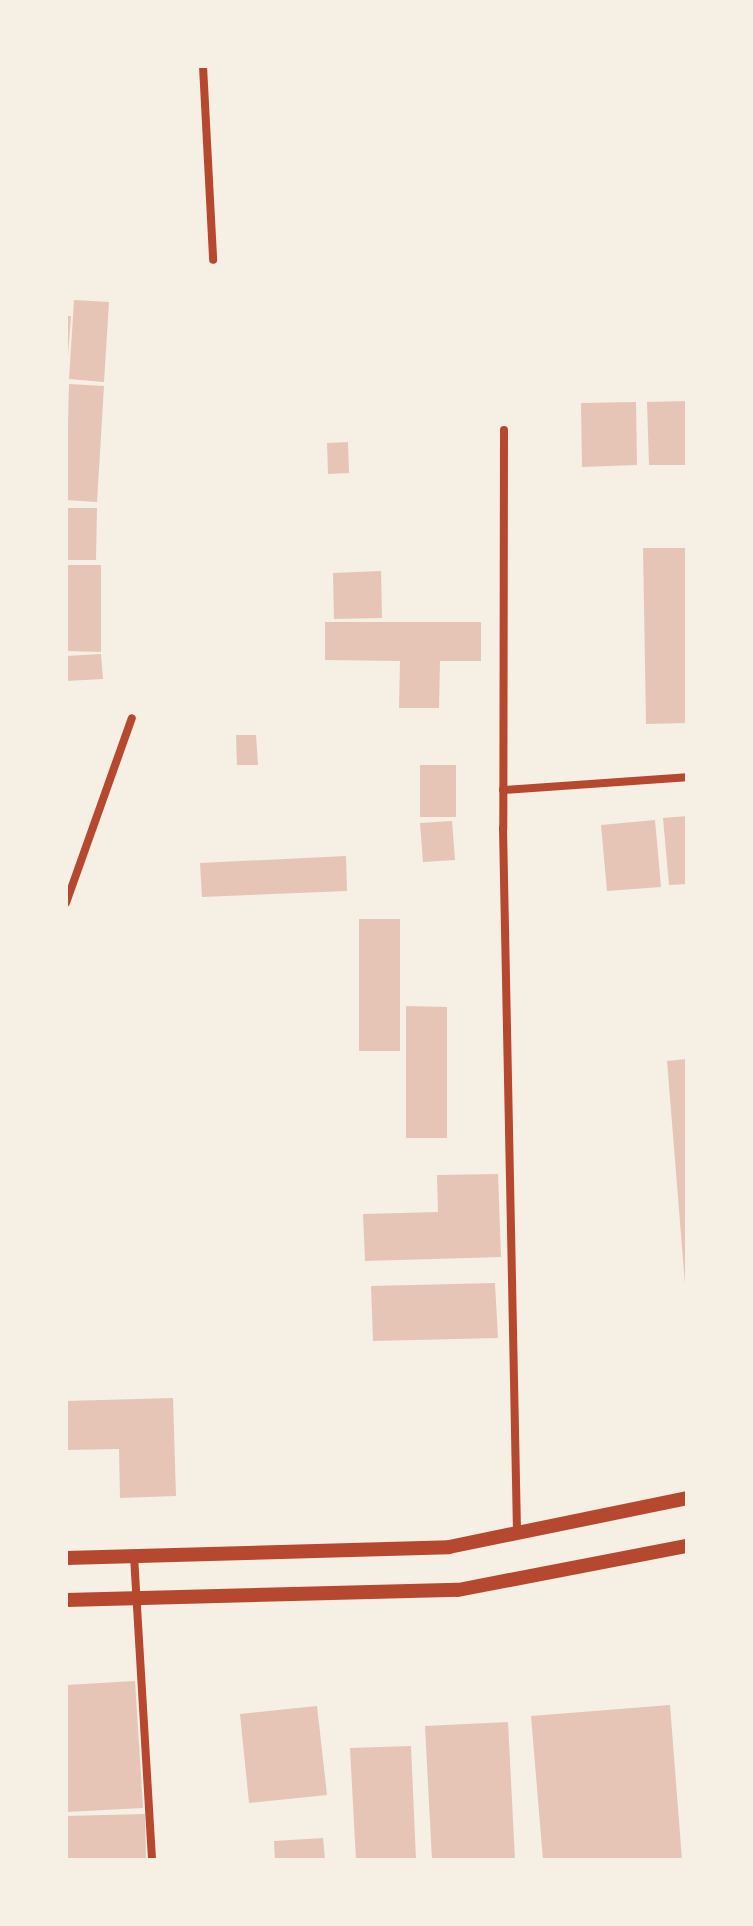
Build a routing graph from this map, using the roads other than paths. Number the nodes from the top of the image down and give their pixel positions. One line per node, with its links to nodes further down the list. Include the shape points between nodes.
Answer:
1 (203, 66): 2 (street)
2 (213, 260)
3 (504, 430): 6 (street)
4 (132, 718): 7 (street)
5 (687, 777): 6 (street)
6 (503, 790): 9 (street)
7 (66, 903)
8 (687, 1498): 9 (street)
9 (517, 1530): 11 (street, via 449,1547)
10 (687, 1546): 13 (street, via 458,1590)
11 (134, 1556): 12 (street); 13 (street)
12 (66, 1558)
13 (135, 1598): 14 (street); 15 (street)
14 (66, 1600)
15 (152, 1860)

